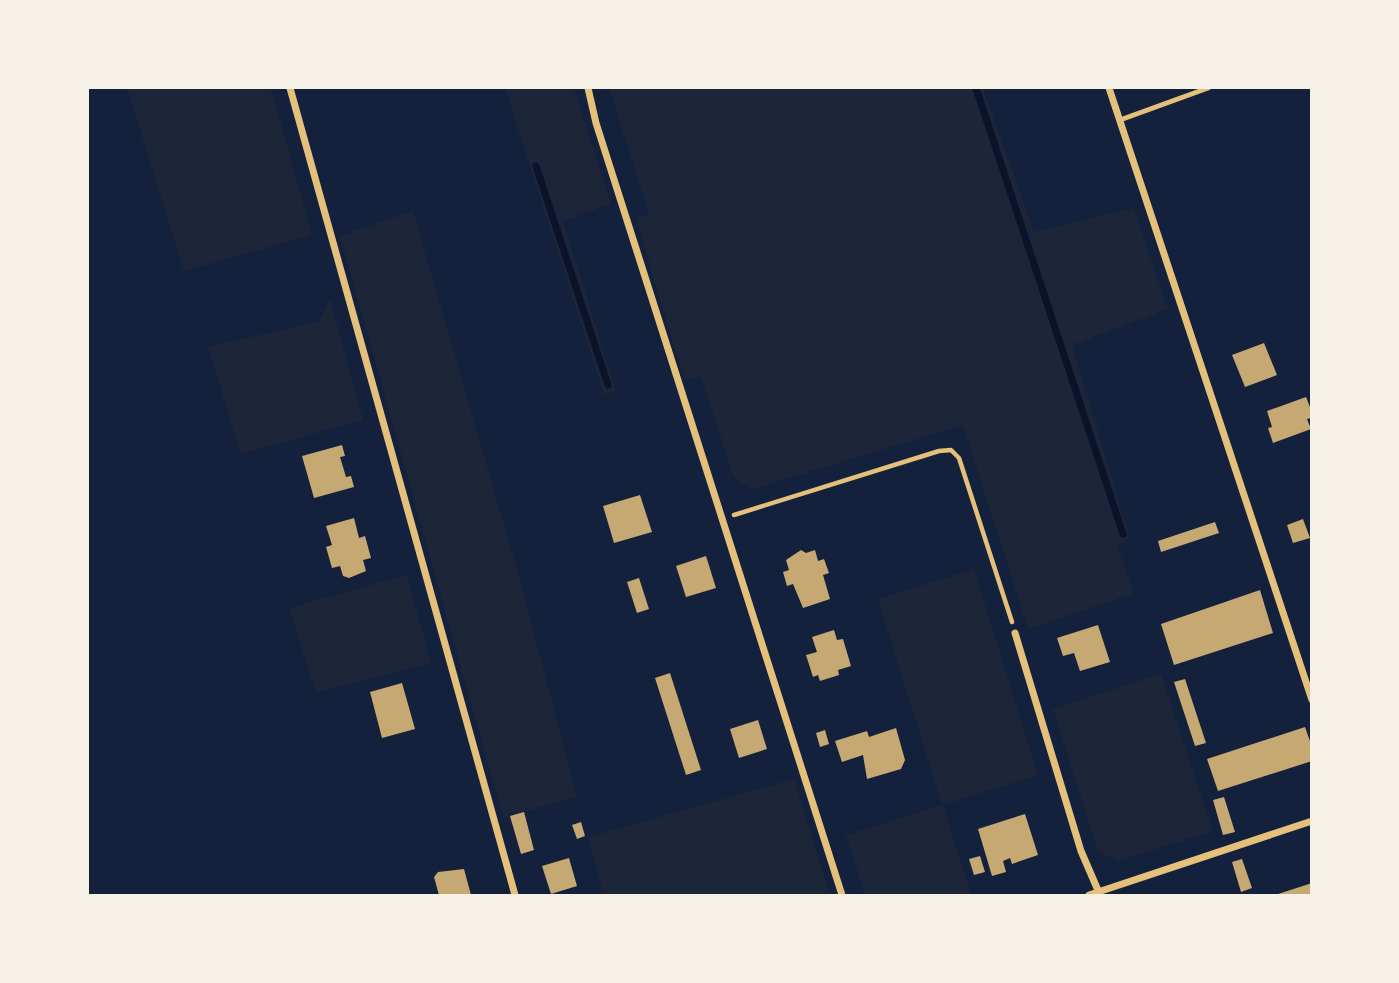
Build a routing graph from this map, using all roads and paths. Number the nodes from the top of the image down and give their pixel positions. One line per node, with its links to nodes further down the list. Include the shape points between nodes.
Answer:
1 (290, 88): 11 (street)
2 (588, 88): 6 (street)
3 (1109, 88): 5 (street)
4 (1208, 88): 5 (lane)
5 (1120, 120): 8 (street)
6 (721, 519): 7 (path, via 951,450 959,458); 12 (street)
7 (1015, 633): 10 (street, via 1081,851)
8 (1311, 700)
9 (1311, 821): 10 (street)
10 (1099, 894): 13 (street)
11 (515, 895)
12 (842, 895)
13 (1089, 895)

